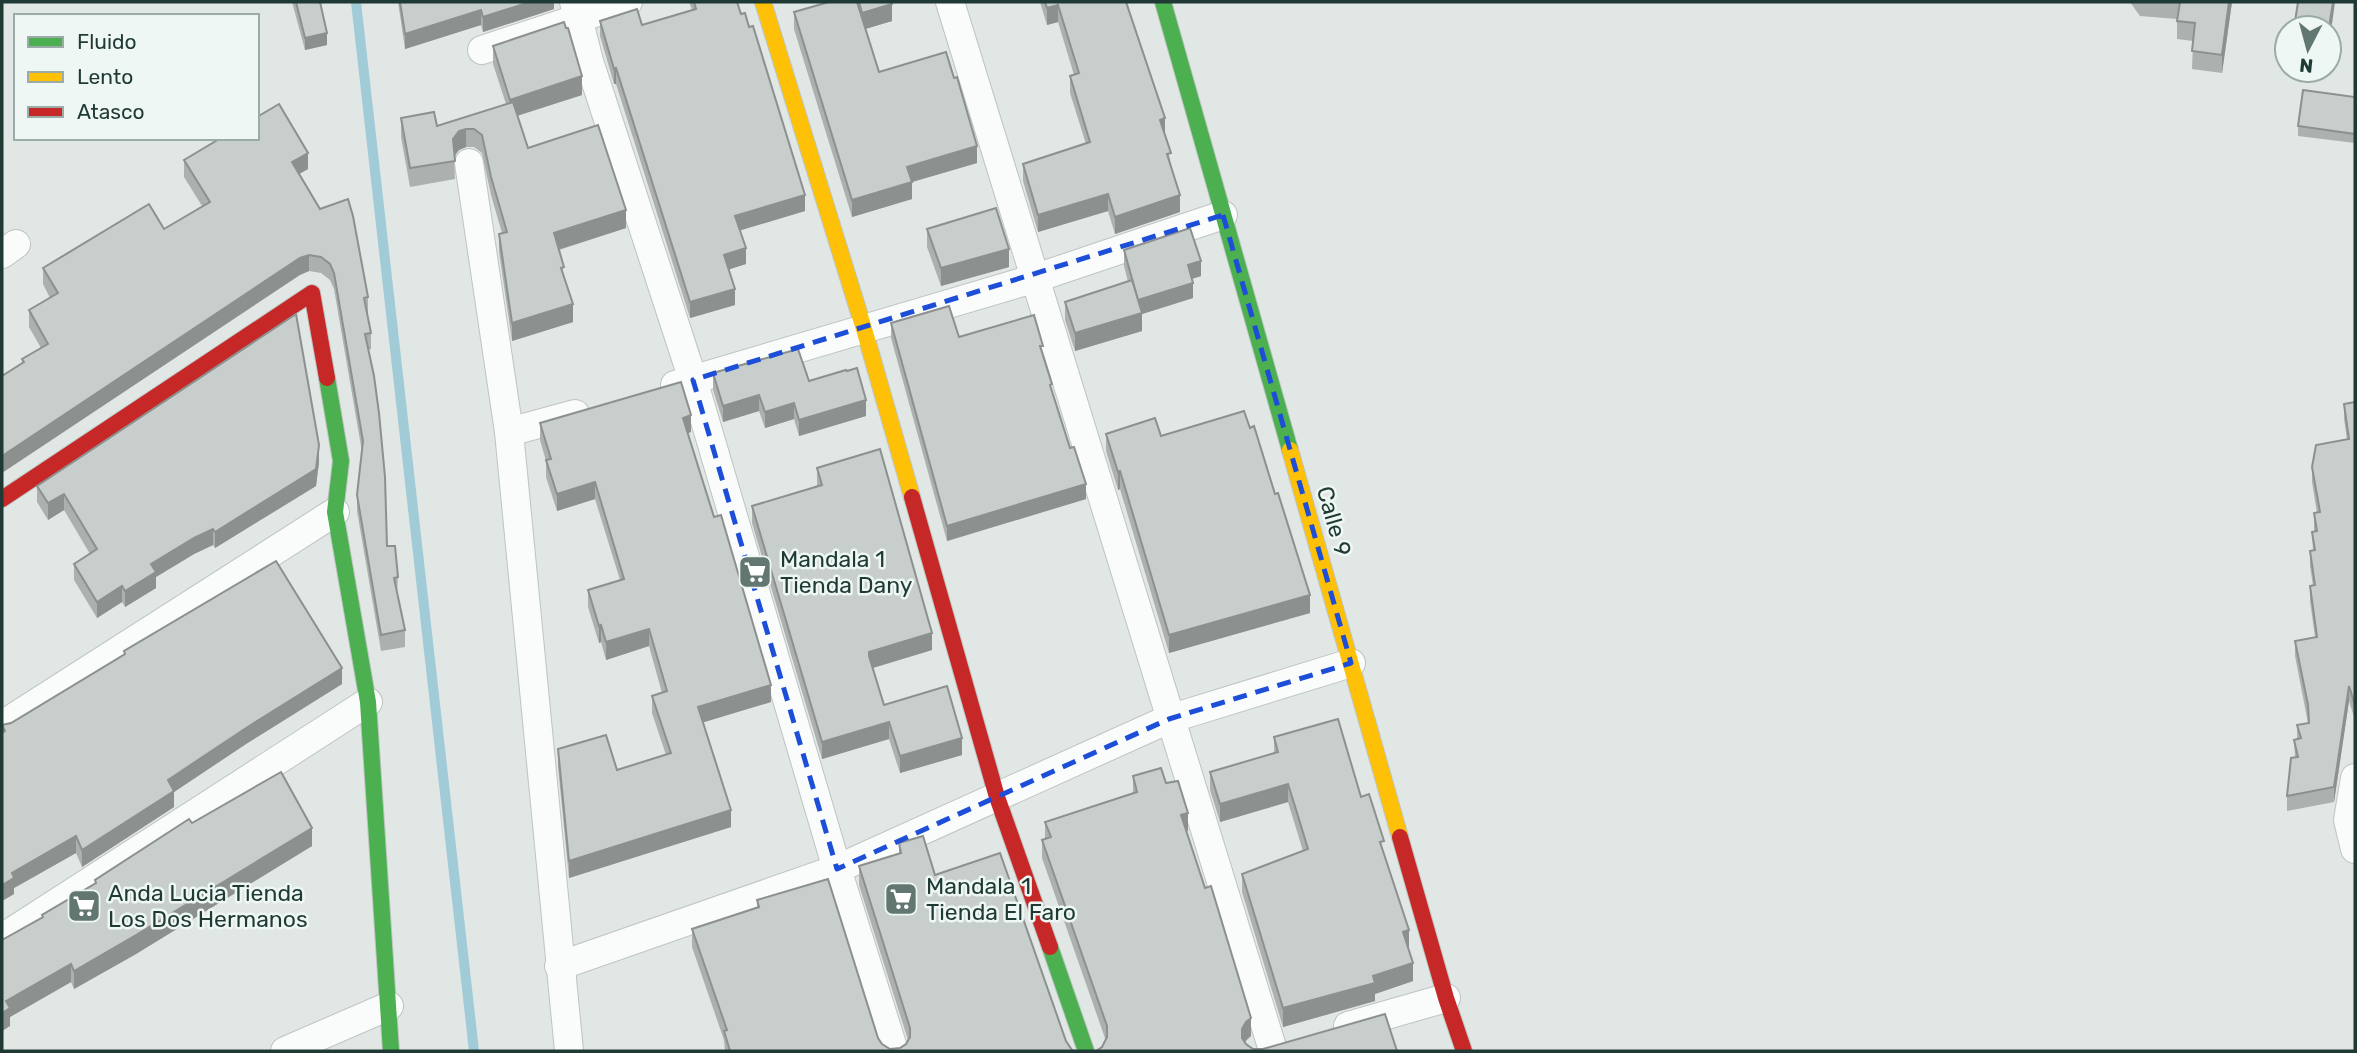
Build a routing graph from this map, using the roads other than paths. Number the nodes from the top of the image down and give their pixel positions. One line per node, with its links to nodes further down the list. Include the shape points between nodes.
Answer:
1 (628, 2): 5 (street)
2 (763, 2): 10 (street)
3 (950, 2): 9 (street)
4 (1163, 2): 8 (street, Calle 9)
5 (577, 10): 6 (street); 11 (street, via 589,61)
6 (482, 50)
7 (469, 163): 14 (street)
8 (1223, 215): 9 (street); 17 (street, Calle 9)
9 (1036, 278): 10 (street); 19 (street)
10 (864, 329): 11 (street); 22 (street)
11 (693, 380): 12 (street); 25 (street)
12 (654, 391)
13 (601, 406): 14 (street)
14 (509, 432): 27 (street)
15 (2, 499): 16 (street, via 312,293 341,461)
16 (335, 512): 18 (street); 20 (street)
17 (1351, 663): 19 (street); 28 (street, Calle 9)
18 (368, 702): 26 (street); 29 (street)
19 (1169, 719): 22 (street); 30 (street)
20 (2, 725)
21 (2355, 778): 23 (street)
22 (997, 797): 25 (street); 35 (street)
23 (2352, 819): 24 (street)
24 (2355, 849)
25 (837, 869): 27 (street); 34 (street)
26 (2, 938)
27 (559, 966): 33 (street)
28 (1446, 998): 30 (street); 36 (street, Calle 9)
29 (389, 1006): 31 (street); 32 (street)
30 (1289, 1042)
31 (285, 1051)
32 (391, 1051)
33 (569, 1051)
34 (894, 1051)
35 (1086, 1051)
36 (1464, 1051)

